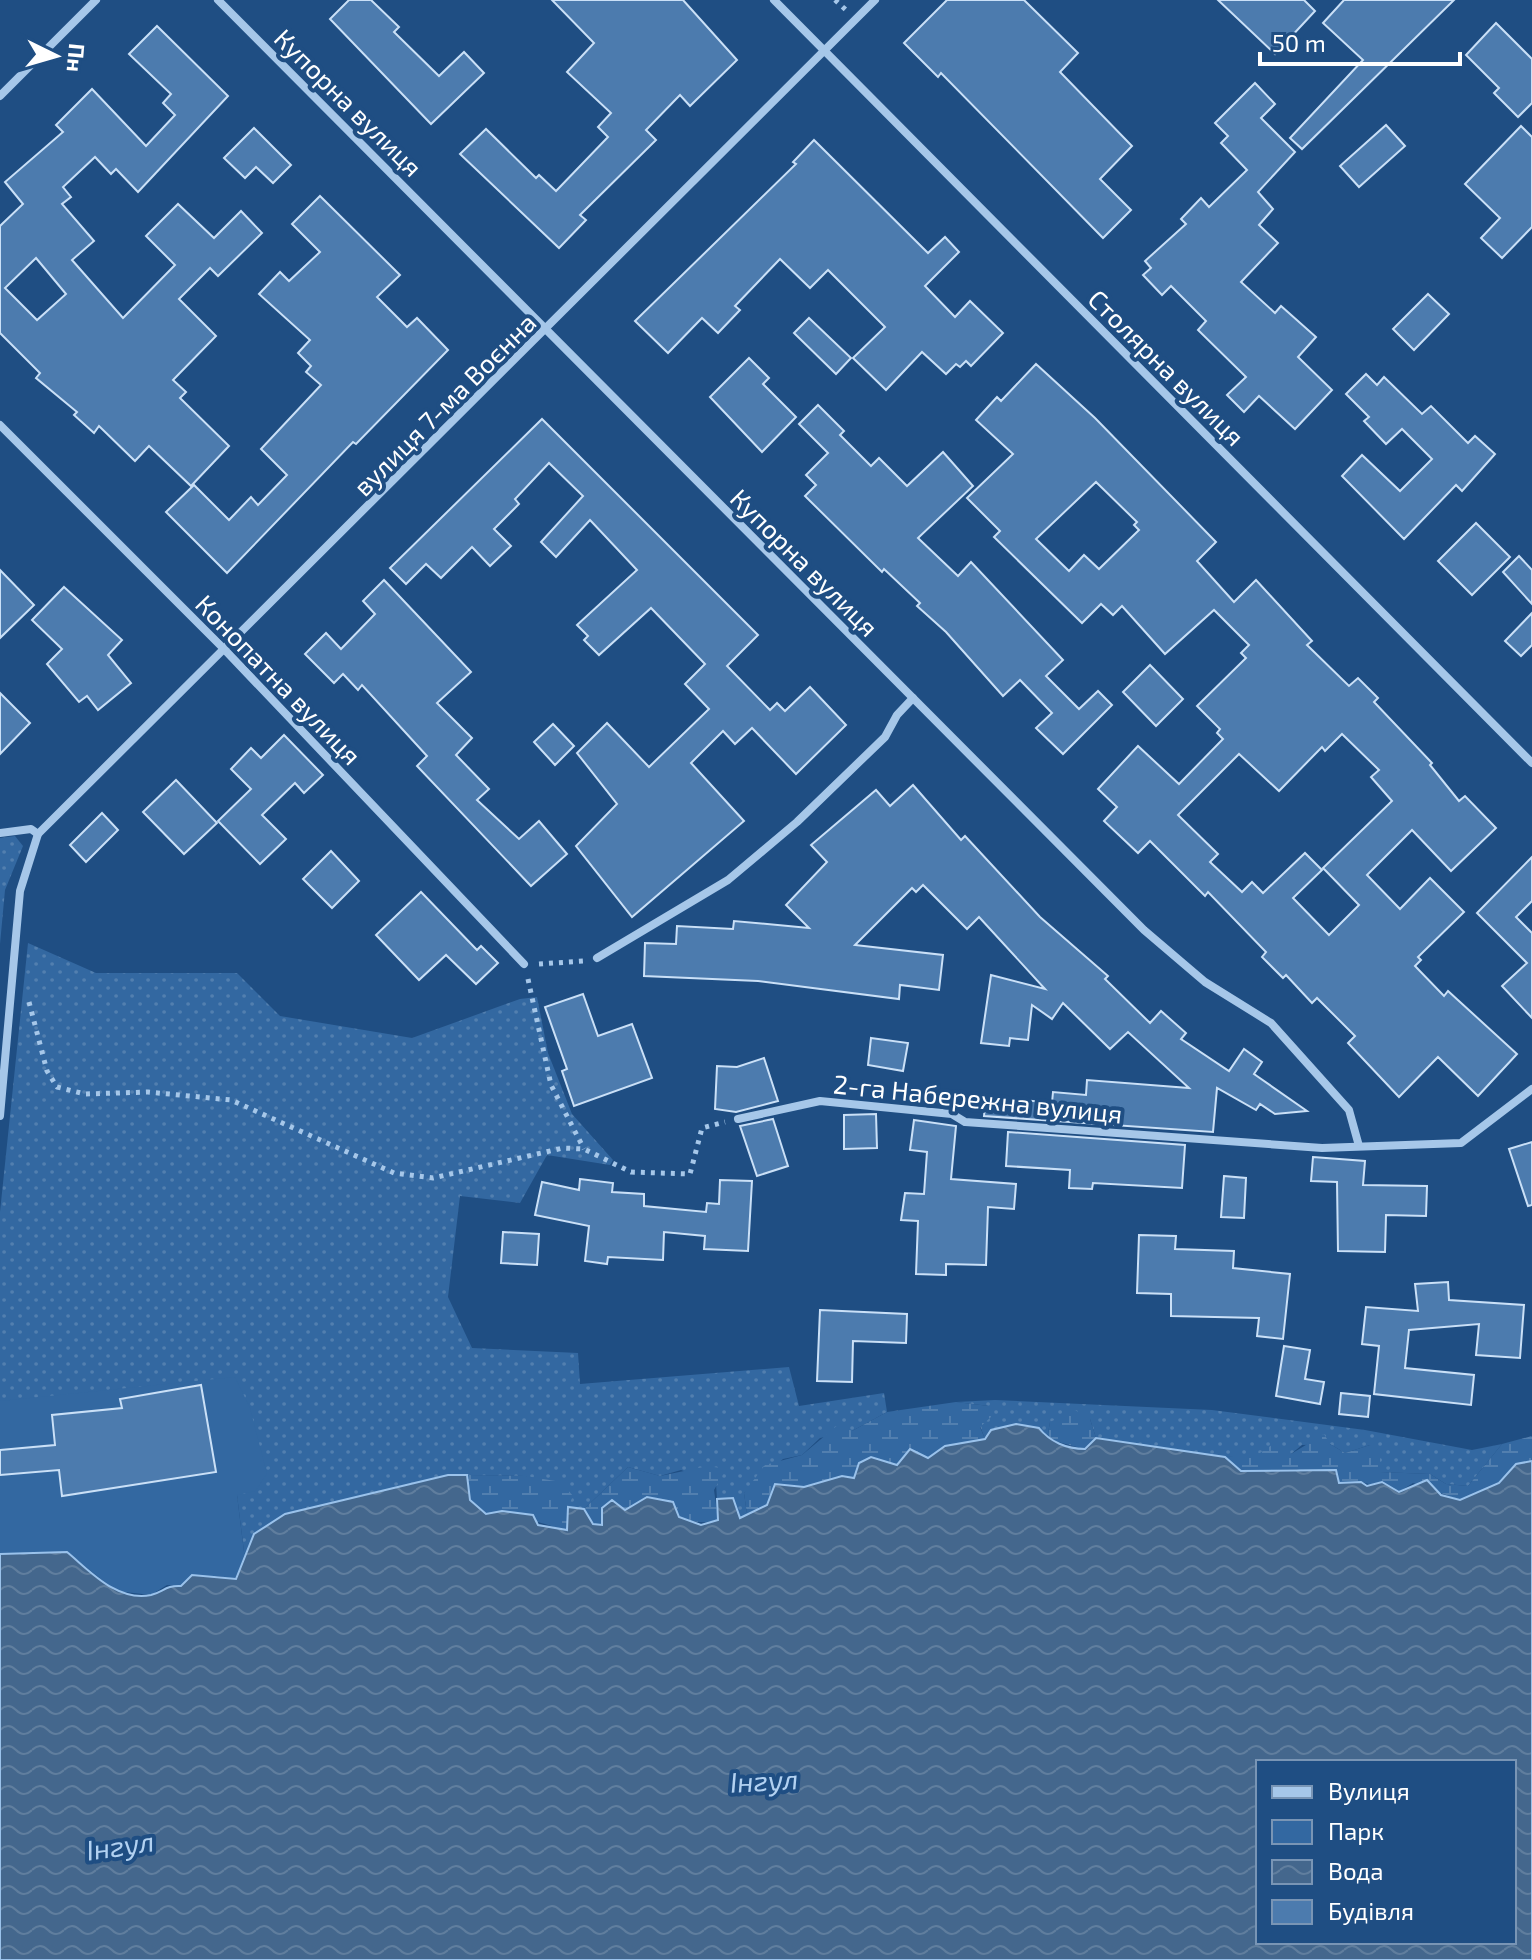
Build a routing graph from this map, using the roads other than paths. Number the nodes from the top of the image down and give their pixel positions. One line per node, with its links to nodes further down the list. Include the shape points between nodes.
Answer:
1 (96, 0): 6 (street)
2 (218, 0): 7 (street, Купорна вулиця)
3 (774, 0): 5 (street, Столярна вулиця)
4 (875, 0): 5 (street, вулиця 7-ма Воєнна)
5 (825, 50): 7 (street, вулиця 7-ма Воєнна); 11 (street, Столярна вулиця)
6 (0, 96)
7 (547, 330): 9 (street, вулиця 7-ма Воєнна); 10 (street, Купорна вулиця)
8 (0, 425): 9 (street, Конопатна вулиця)
9 (224, 649): 13 (street, вулиця 7-ма Воєнна); 15 (street, Конопатна вулиця)
10 (913, 698): 14 (street, via 874,748 728,880); 19 (street, Купорна вулиця, via 1144,930 1205,982 1271,1023 1349,1110)
11 (1532, 763)
12 (0, 833): 13 (street, via 31,829)
13 (38, 834): 17 (street, вулиця 7-ма Воєнна, via 20,891)
14 (597, 958)
15 (524, 964)
16 (1532, 1089): 19 (street, 2-га Набережна вулиця, via 1461,1143)
17 (0, 1116)
18 (738, 1119): 19 (street, 2-га Набережна вулиця, via 820,1101 952,1114 965,1122 1322,1148)
19 (1359, 1146)

